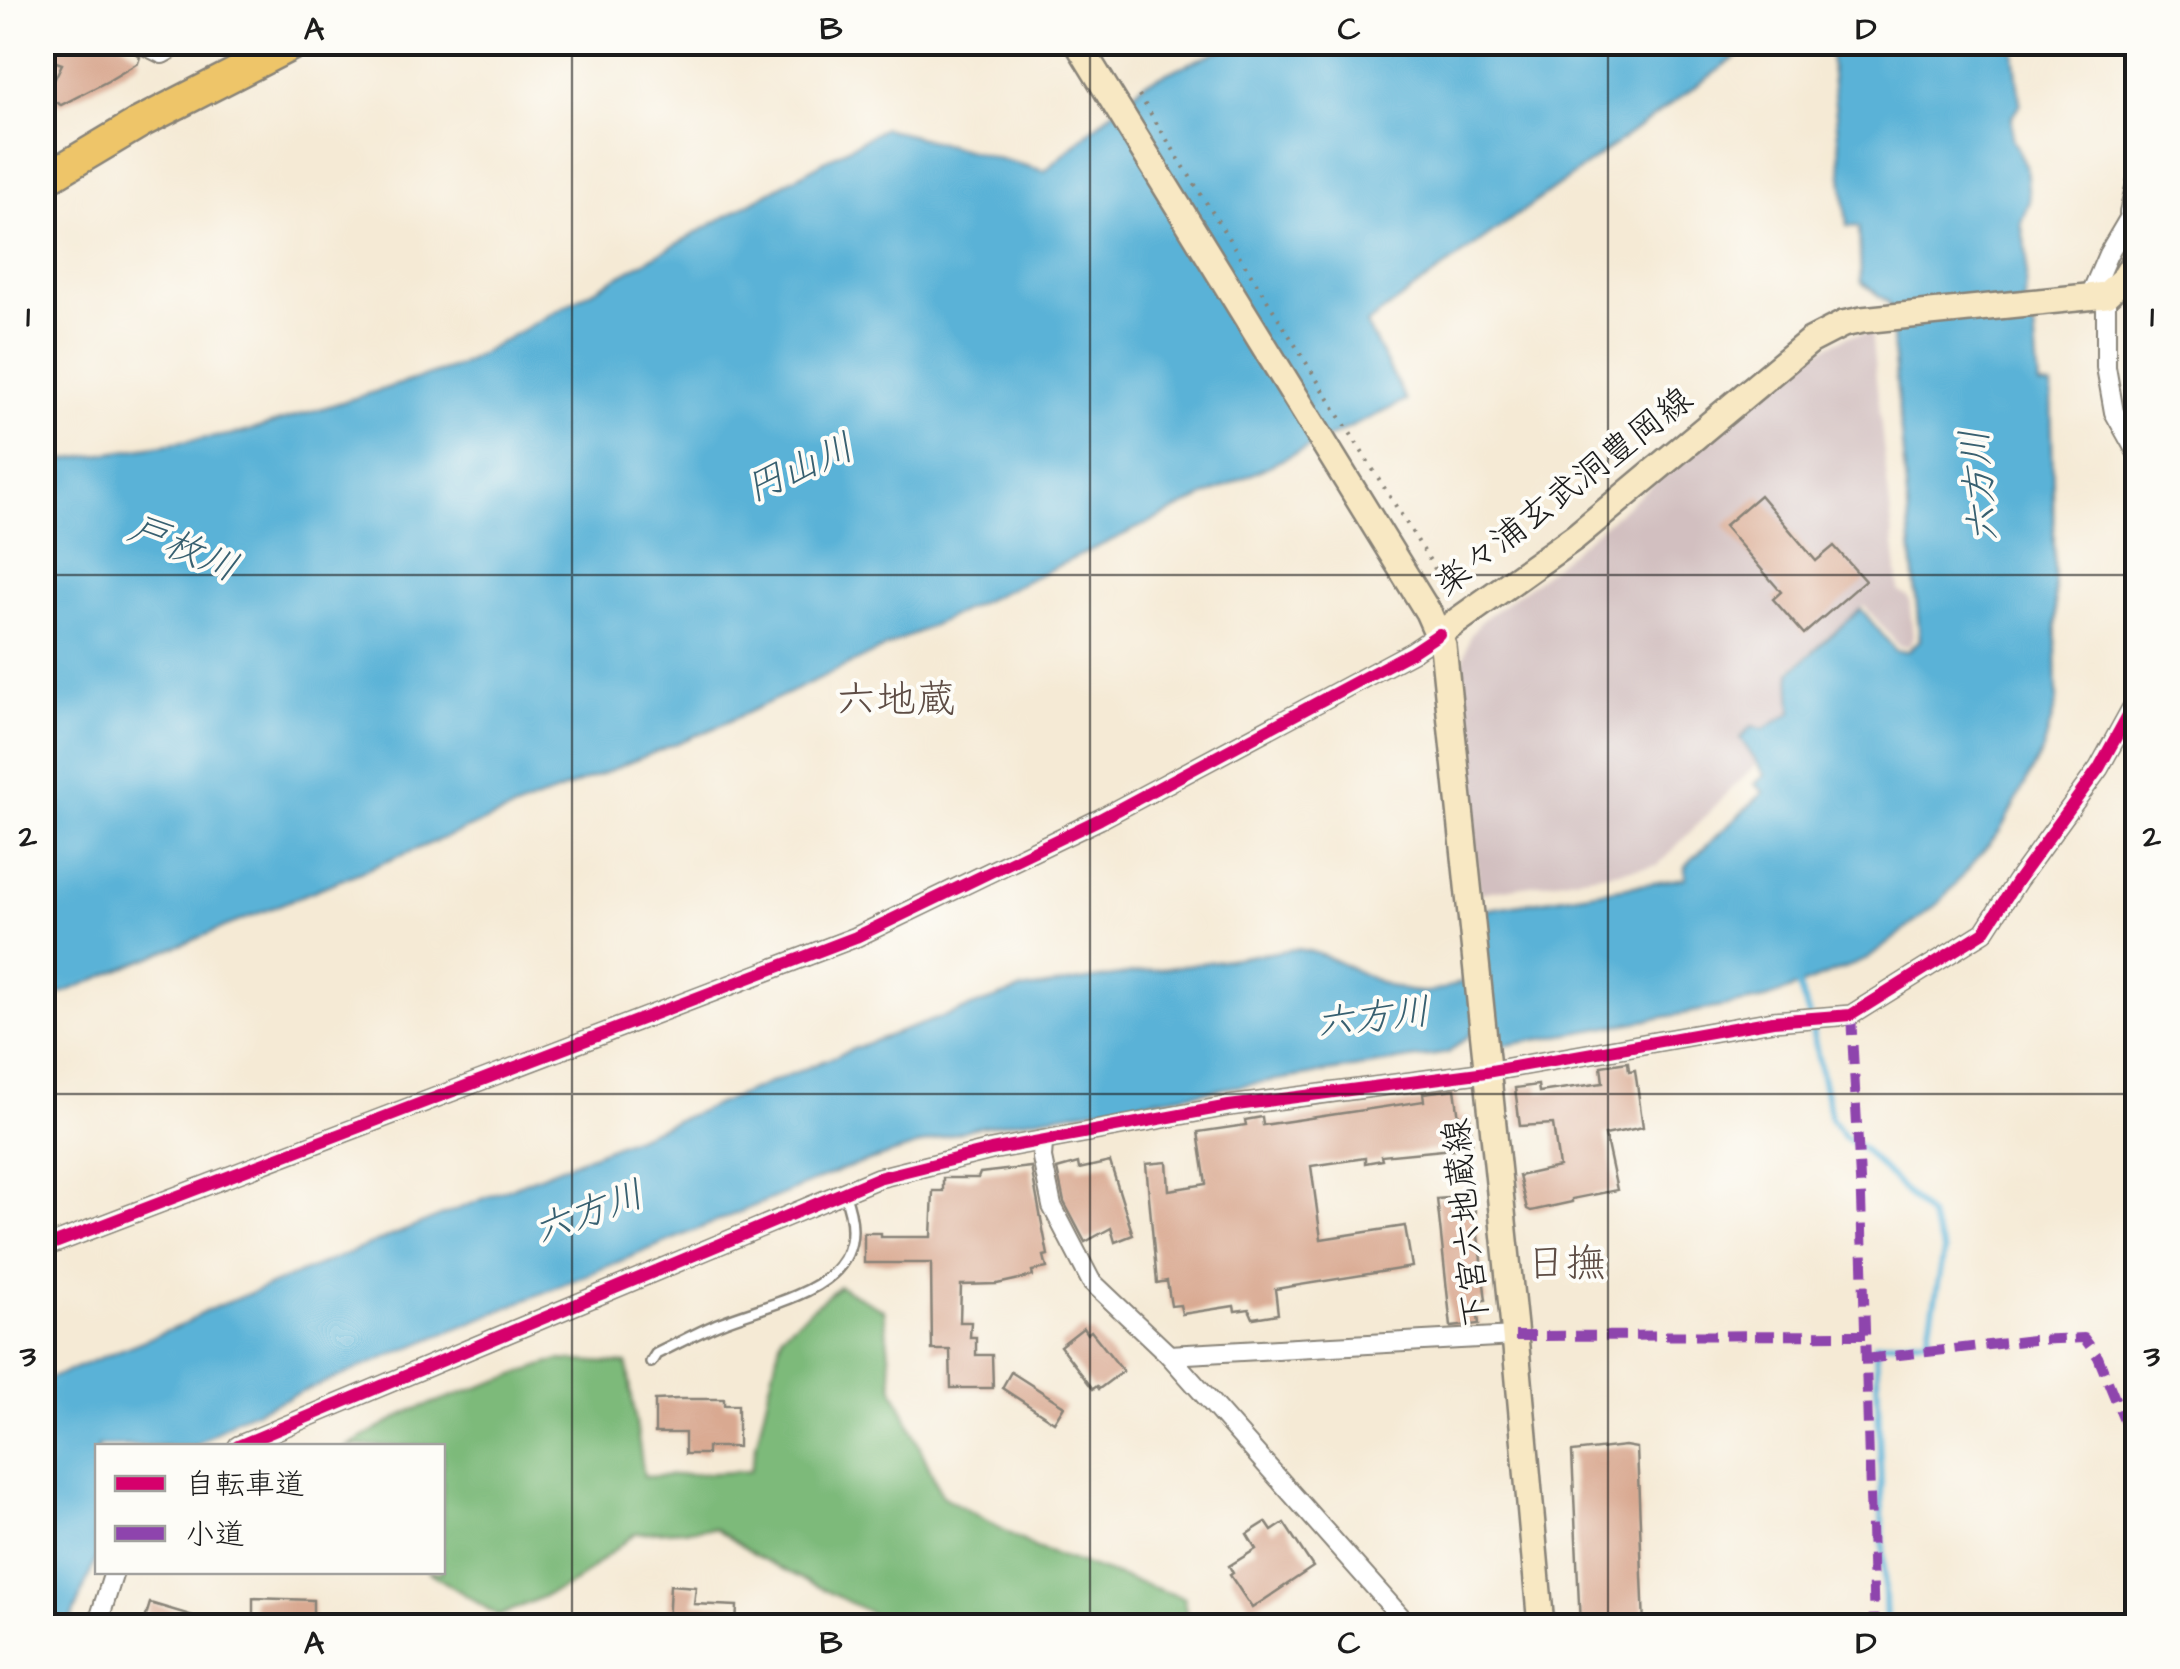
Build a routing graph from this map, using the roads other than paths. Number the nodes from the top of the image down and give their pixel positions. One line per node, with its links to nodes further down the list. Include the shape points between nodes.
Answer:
1 (138, 42): 2 (street, via 162,54)
2 (184, 42)
3 (297, 42): 6 (main road)
4 (1077, 42): 12 (main road, 楽々浦玄武洞豊岡線)
5 (2138, 175): 8 (street)
6 (42, 177)
7 (2138, 203): 8 (street)
8 (2127, 222): 10 (street, via 2108,254)
9 (2138, 256): 10 (main road)
10 (2097, 297): 11 (street, via 2114,412); 12 (main road, 楽々浦玄武洞豊岡線, via 1843,324 1810,341 1576,537)
11 (2138, 455)
12 (1434, 623): 14 (main road, 下宮六地蔵線, via 1448,678); 17 (street, via 1412,652 1100,819 856,937)
13 (2138, 697): 14 (street, via 2099,768 1984,932 1851,1015)
14 (1485, 1064): 15 (street); 18 (main road, 下宮六地蔵線)
15 (1044, 1142): 16 (street, via 897,1173); 19 (street, via 1052,1206 1091,1280)
16 (844, 1193): 20 (lane, via 852,1226 836,1272 796,1298 721,1323); 21 (street)
17 (42, 1248)
18 (1515, 1336): 19 (street); 25 (main road, 下宮六地蔵線)
19 (1169, 1355): 24 (street)
20 (651, 1362)
21 (243, 1444)
22 (113, 1574): 23 (street)
23 (97, 1626)
24 (1409, 1626)
25 (1541, 1626)

